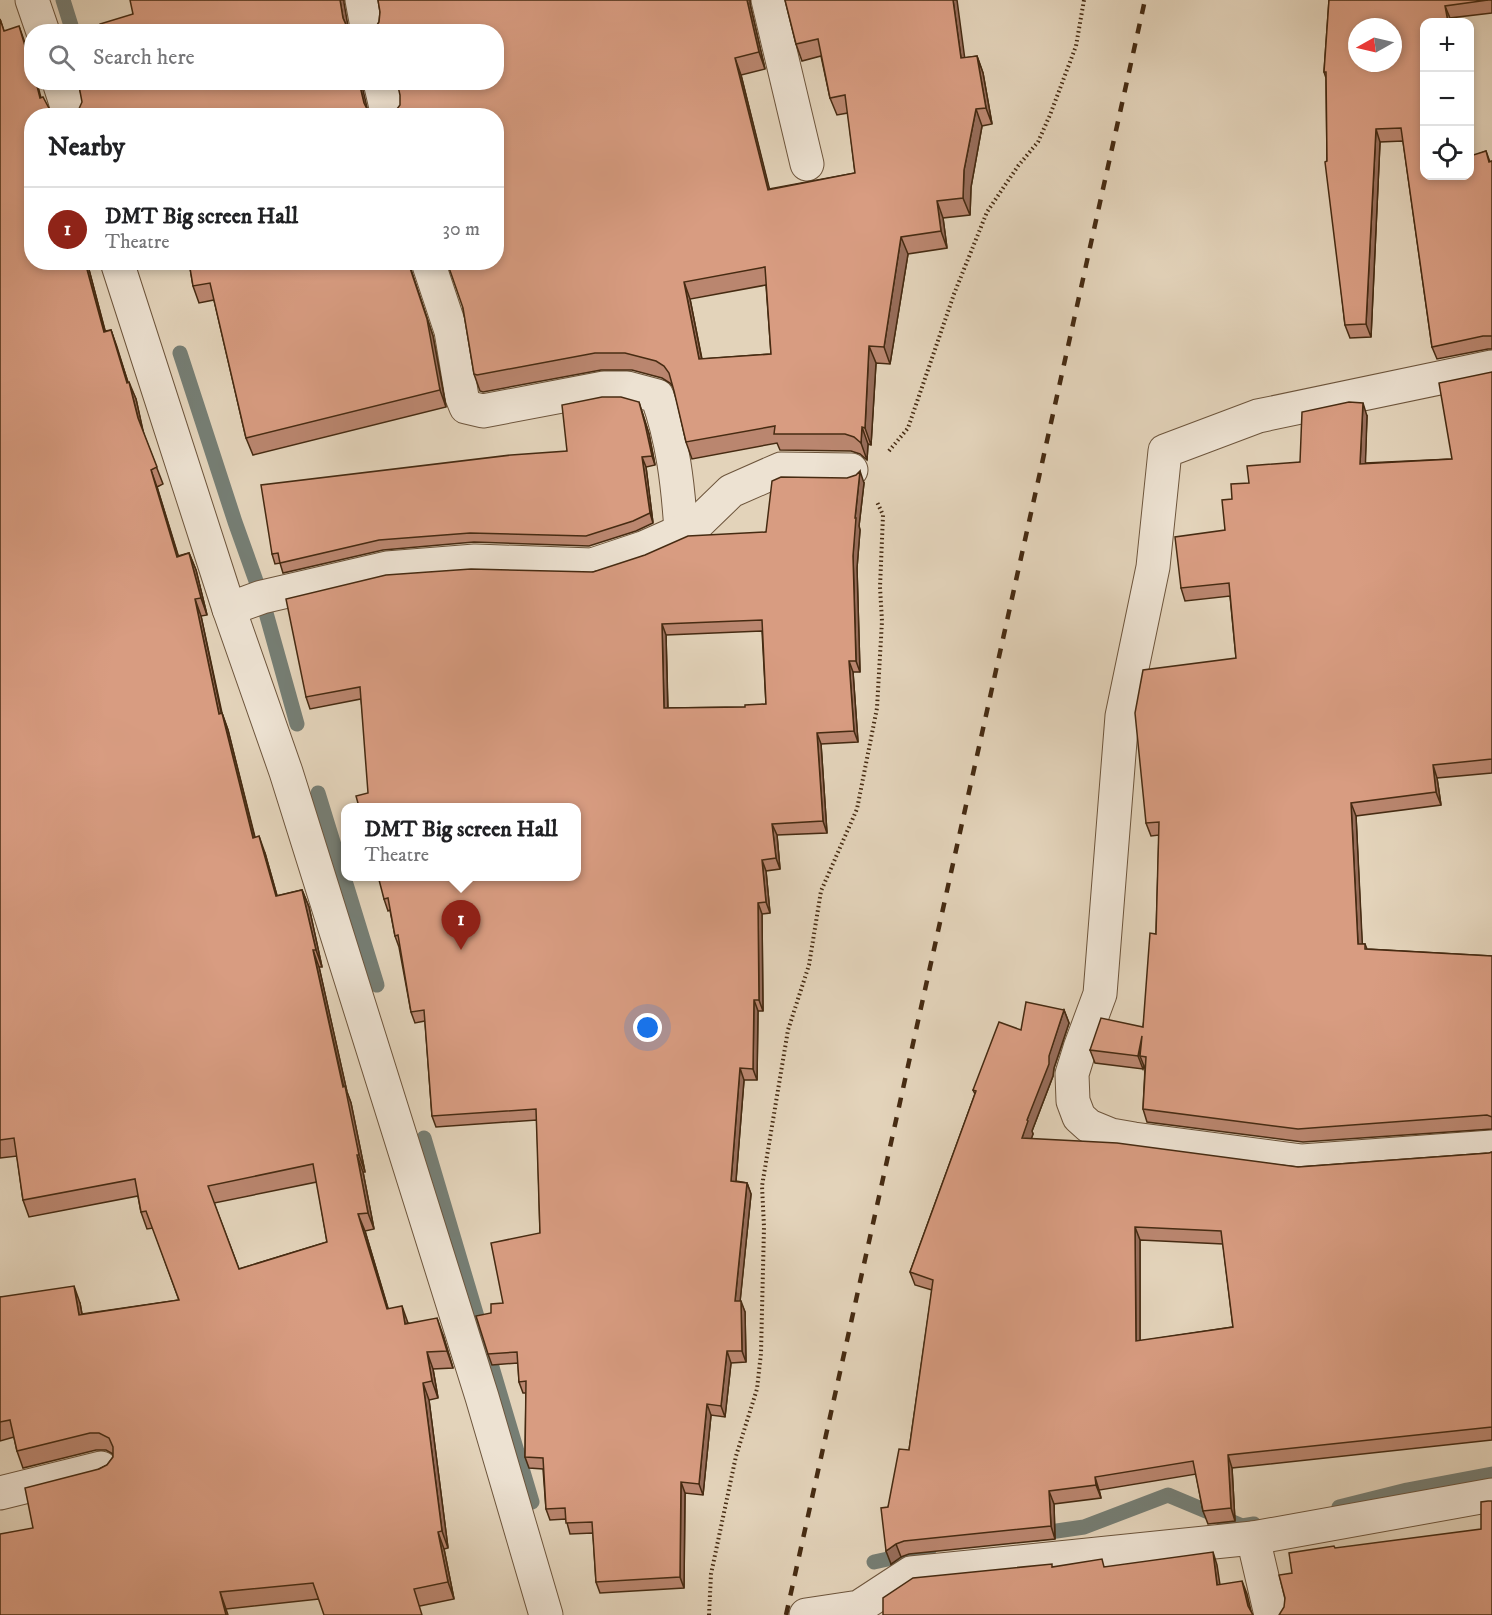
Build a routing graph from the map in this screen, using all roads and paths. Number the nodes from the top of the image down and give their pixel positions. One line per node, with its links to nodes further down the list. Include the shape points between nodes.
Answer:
1 (32, 0): 5 (street)
2 (362, 0): 6 (street)
3 (768, 0): 11 (street)
4 (1084, 0): 15 (path, via 1076,46 1050,115 1038,142 987,212 908,428 887,453)
5 (40, 24)
6 (366, 24)
7 (62, 90): 9 (street)
8 (382, 90): 10 (street)
9 (67, 108)
10 (386, 108)
11 (807, 164)
12 (120, 270): 17 (street)
13 (431, 270): 16 (street, via 451,331 466,407 483,411 604,388 627,388 657,396 671,442)
14 (1492, 368): 18 (street, via 1258,416 1165,451 1154,567 1122,717 1100,994 1072,1074 1072,1088 1079,1117 1089,1126 1134,1139 1302,1161)
15 (850, 470): 16 (street, via 781,469 731,491 697,524); 25 (path, via 873,493 883,515 877,708 857,809 821,891 809,965 788,1030 762,1186 762,1341 757,1389 733,1468 711,1574)
16 (681, 531): 17 (street, via 592,565 475,561 387,568 262,597)
17 (229, 609): 24 (street, via 286,772 482,1397)
18 (1492, 1148)
19 (101, 1468): 20 (street)
20 (0, 1492)
21 (1492, 1495): 22 (street)
22 (1253, 1538): 23 (street, via 911,1573); 27 (street)
23 (858, 1611): 26 (street)
24 (546, 1615)
25 (709, 1615)
26 (806, 1615)
27 (1271, 1615)

